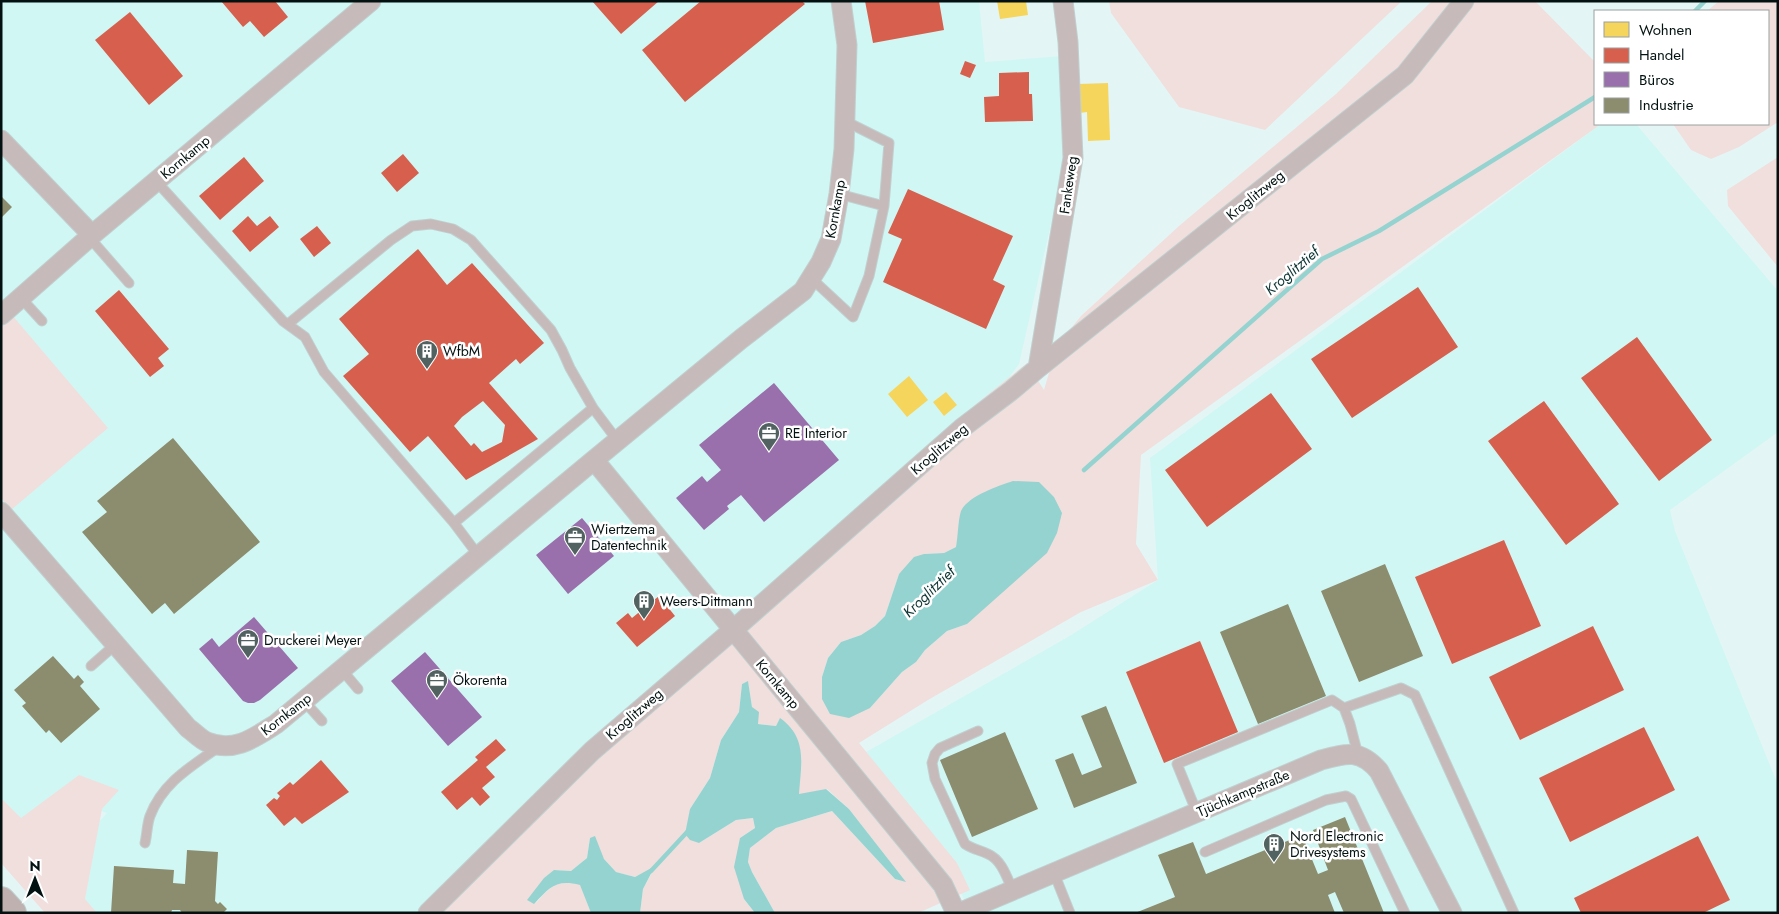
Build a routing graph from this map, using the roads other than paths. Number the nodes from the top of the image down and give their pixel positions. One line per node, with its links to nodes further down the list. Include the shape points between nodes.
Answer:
1 (371, 1): 7 (street, Kornkamp)
2 (841, 1): 5 (street, Kornkamp, via 847,45)
3 (1063, 1): 17 (street, Fankeweg, via 1073,158)
4 (1464, 1): 17 (street, Kroglitzweg, via 1405,75)
5 (846, 121): 8 (street, Kornkamp); 9 (lane, via 889,143)
6 (1, 140): 10 (street)
7 (156, 181): 10 (street, Kornkamp); 16 (lane)
8 (839, 194): 9 (lane); 11 (street, Kornkamp, via 831,239)
9 (884, 206): 11 (lane, via 869,276 853,317)
10 (90, 236): 12 (lane, via 111,269); 13 (street, Kornkamp)
11 (811, 278): 19 (street, Kornkamp, via 803,291)
12 (129, 284)
13 (21, 298): 14 (street, Kornkamp); 15 (lane)
14 (1, 315)
15 (42, 321)
16 (288, 324): 18 (lane, via 412,226 431,224 453,229 471,240 551,330); 22 (lane, via 305,337 324,372)
17 (1038, 368): 24 (street, Kroglitzweg, via 962,428)
18 (593, 408): 19 (lane); 22 (lane)
19 (617, 440): 20 (street, Kornkamp)
20 (594, 460): 23 (street, Kornkamp); 24 (street, Kornkamp)
21 (1, 512): 25 (street)
22 (454, 523): 23 (lane)
23 (478, 555): 27 (street, Kornkamp)
24 (733, 630): 42 (street, Kroglitzweg, via 592,751); 43 (street, Kornkamp, via 943,885)
25 (116, 644): 26 (lane); 33 (street, via 188,728 205,742)
26 (91, 666)
27 (342, 670): 28 (lane); 29 (street, Kornkamp)
28 (358, 689)
29 (304, 700): 31 (lane); 33 (street, Kornkamp, via 255,738 240,745)
30 (1344, 708): 34 (lane); 35 (lane, via 1332,700 1177,764); 47 (lane, via 1400,688 1415,695)
31 (322, 721)
32 (978, 731): 39 (lane, via 940,748 932,764 966,844 999,861)
33 (221, 746): 36 (lane, via 180,773 161,793 149,818)
34 (1358, 755): 35 (street, Tjüchkampstraße, via 1321,760); 46 (street, via 1370,760 1380,771)
35 (1197, 813): 38 (street, Tjüchkampstraße)
36 (145, 843)
37 (1205, 852): 45 (lane, via 1326,800 1346,796 1351,799)
38 (1054, 873): 39 (street, Tjüchkampstraße); 44 (lane)
39 (1013, 891): 43 (street, Tjüchkampstraße)
40 (1, 901): 41 (main road)
41 (12, 913)
42 (428, 913)
43 (957, 913)
44 (1070, 913)
45 (1405, 913)
46 (1452, 913)
47 (1514, 913)

